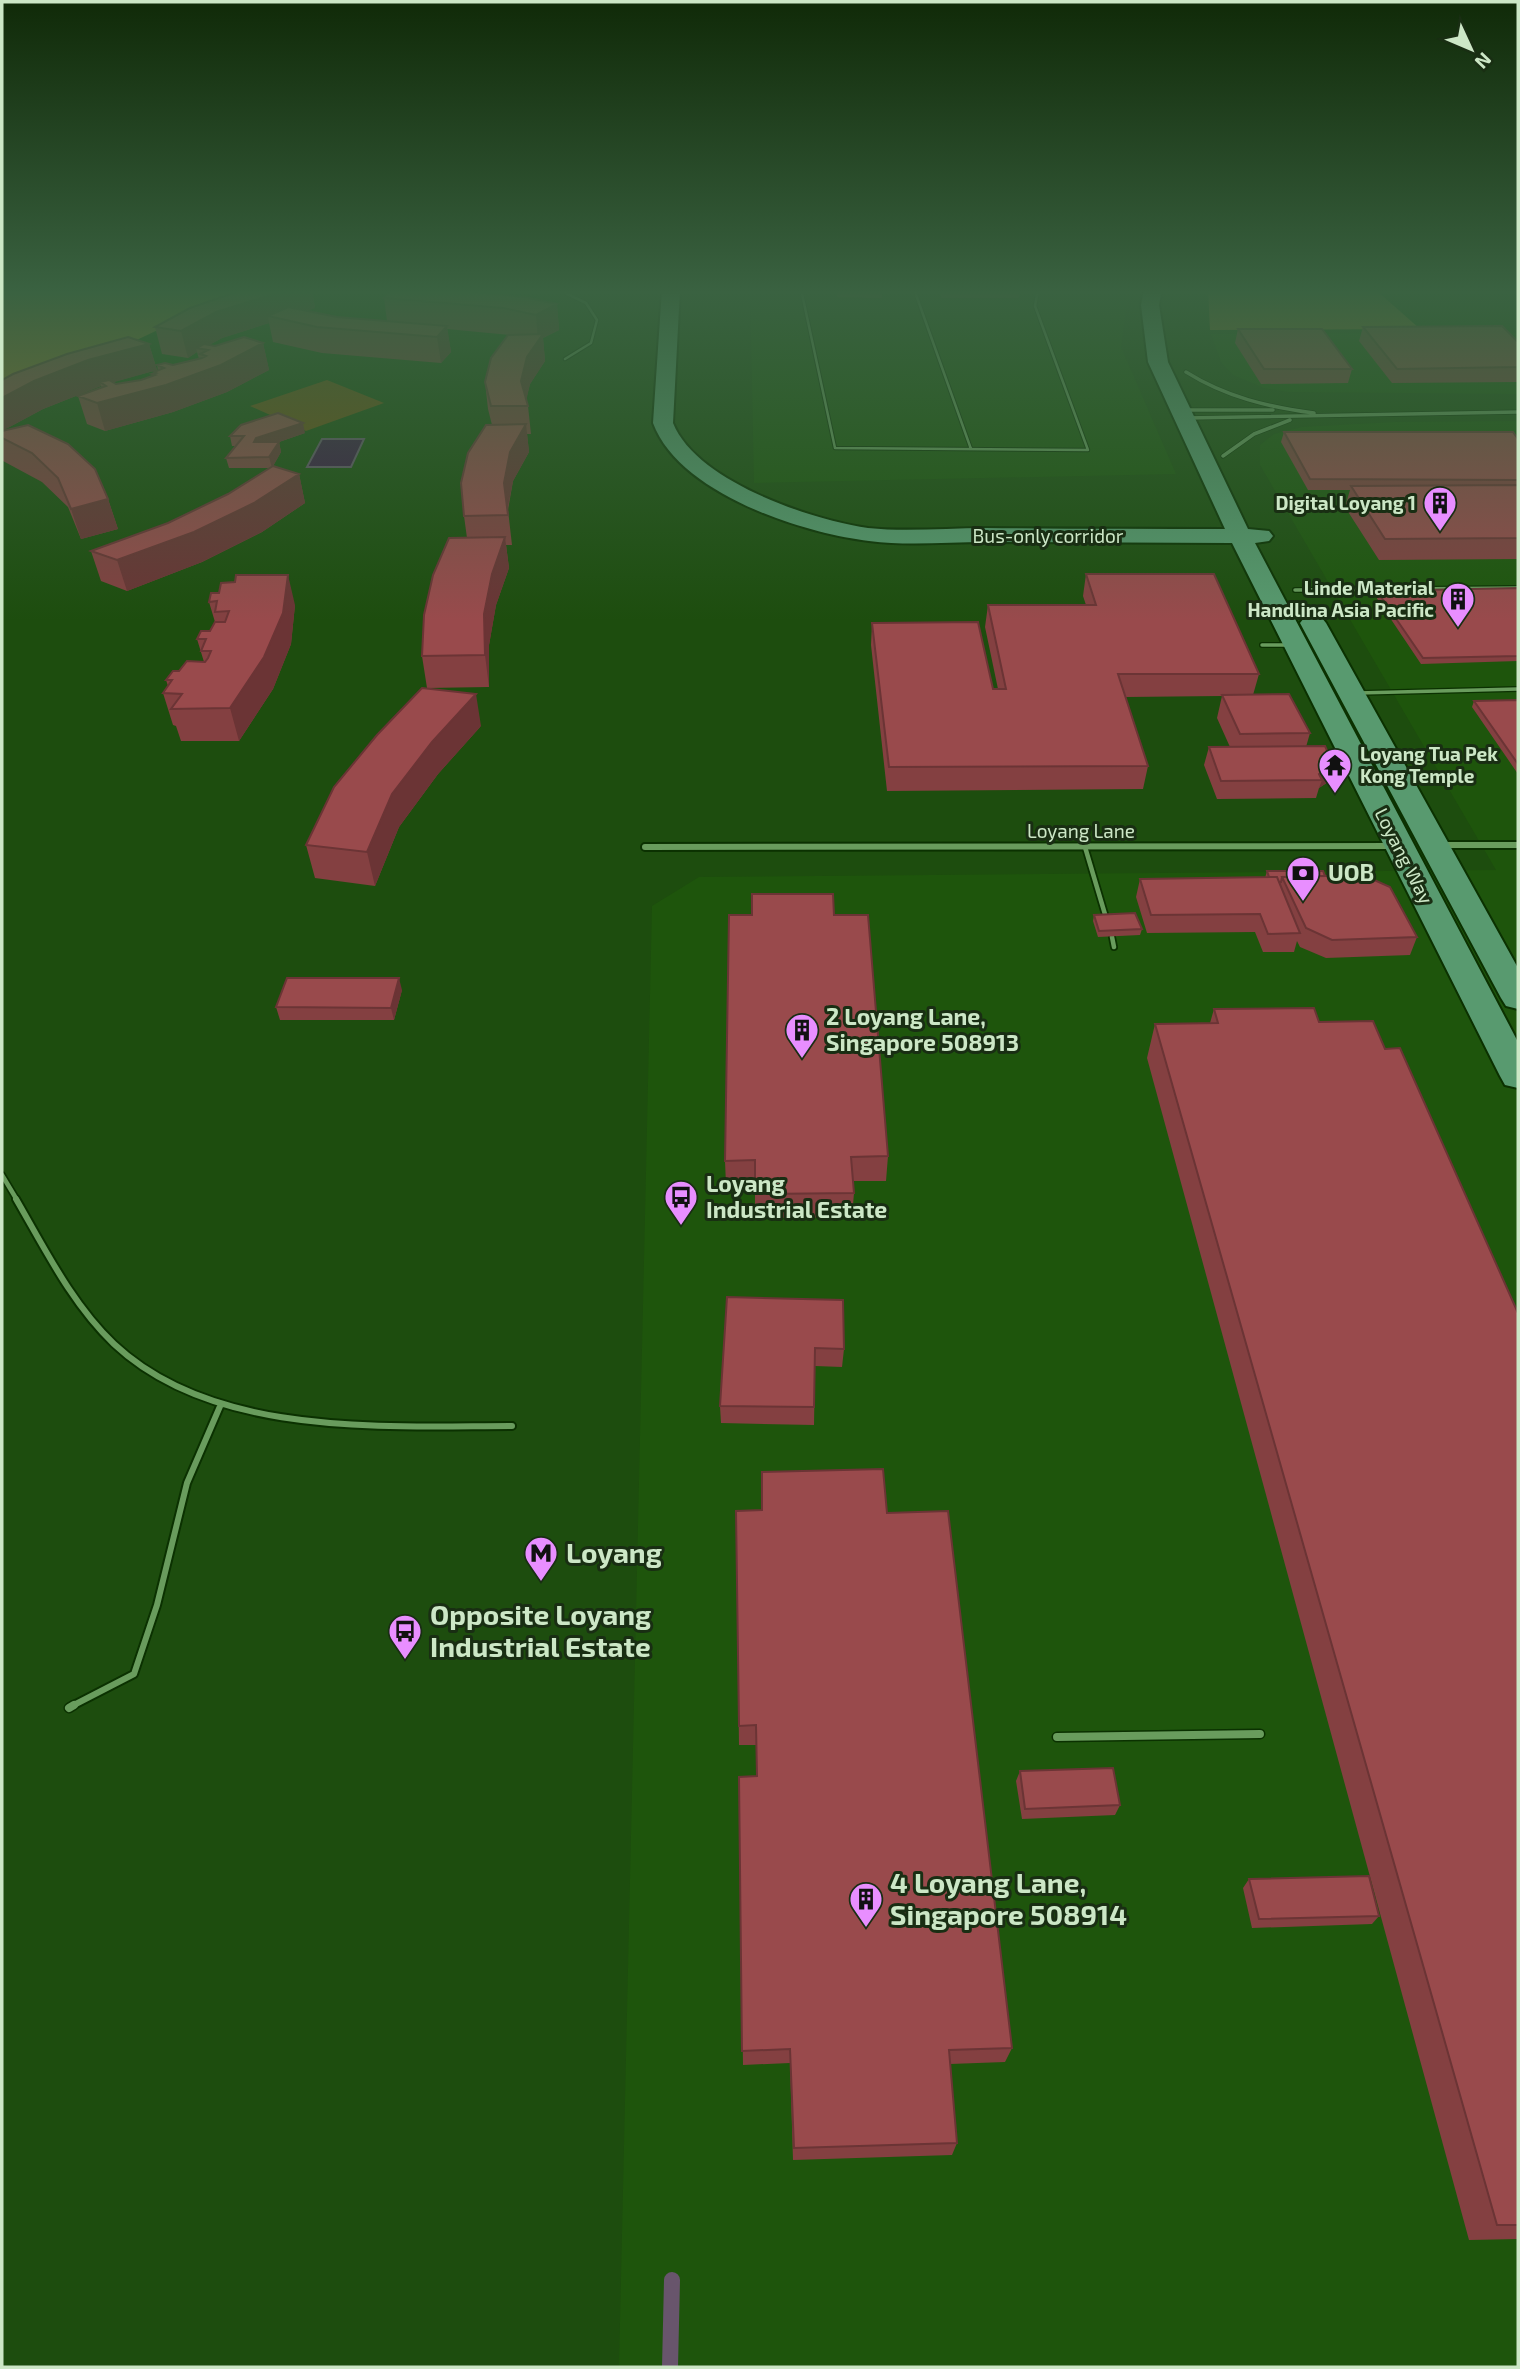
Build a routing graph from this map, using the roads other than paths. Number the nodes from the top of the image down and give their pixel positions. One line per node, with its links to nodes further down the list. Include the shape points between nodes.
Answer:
1 (664, 400): 15 (main road, Bus-only corridor, via 663,424 669,440 696,464 758,506 836,530 911,536 1186,536)
2 (825, 400): 13 (lane, via 835,448)
3 (953, 400): 13 (lane)
4 (1069, 400): 13 (lane, via 1088,450)
5 (1184, 400): 10 (main road, Loyang Way)
6 (1190, 400): 10 (main road, Loyang Way)
7 (1248, 400): 8 (street)
8 (1295, 410): 10 (street); 11 (street)
9 (1518, 412): 11 (street)
10 (1192, 414): 12 (street); 14 (main road, Loyang Way); 15 (main road, Loyang Way)
11 (1323, 414): 12 (street)
12 (1298, 418): 14 (street, via 1255,432)
13 (971, 449)
14 (1223, 456): 15 (main road, Loyang Way, via 1252,510)
15 (1269, 558): 16 (lane); 18 (main road, Loyang Way); 20 (main road, Loyang Way)
16 (1518, 588)
17 (1262, 645): 18 (lane)
18 (1296, 645): 22 (main road, Loyang Way)
19 (1518, 688): 20 (lane)
20 (1352, 694): 22 (main road, Loyang Way)
21 (1518, 845): 22 (street, Loyang Lane)
22 (1417, 846): 24 (street, Loyang Lane); 28 (main road, Loyang Way); 29 (main road, Loyang Way)
23 (645, 847): 24 (street, Loyang Lane)
24 (1086, 847): 25 (lane)
25 (1107, 921)
26 (1112, 937): 27 (lane)
27 (1114, 947)
28 (1518, 998)
29 (1518, 1076)
30 (2, 1175): 31 (lane, via 79,1304 116,1346 153,1375)
31 (221, 1404): 32 (lane, via 317,1424); 33 (lane, via 187,1483 158,1605 134,1674)
32 (512, 1426)
33 (69, 1709)
34 (1260, 1734): 35 (lane)
35 (1057, 1737)

